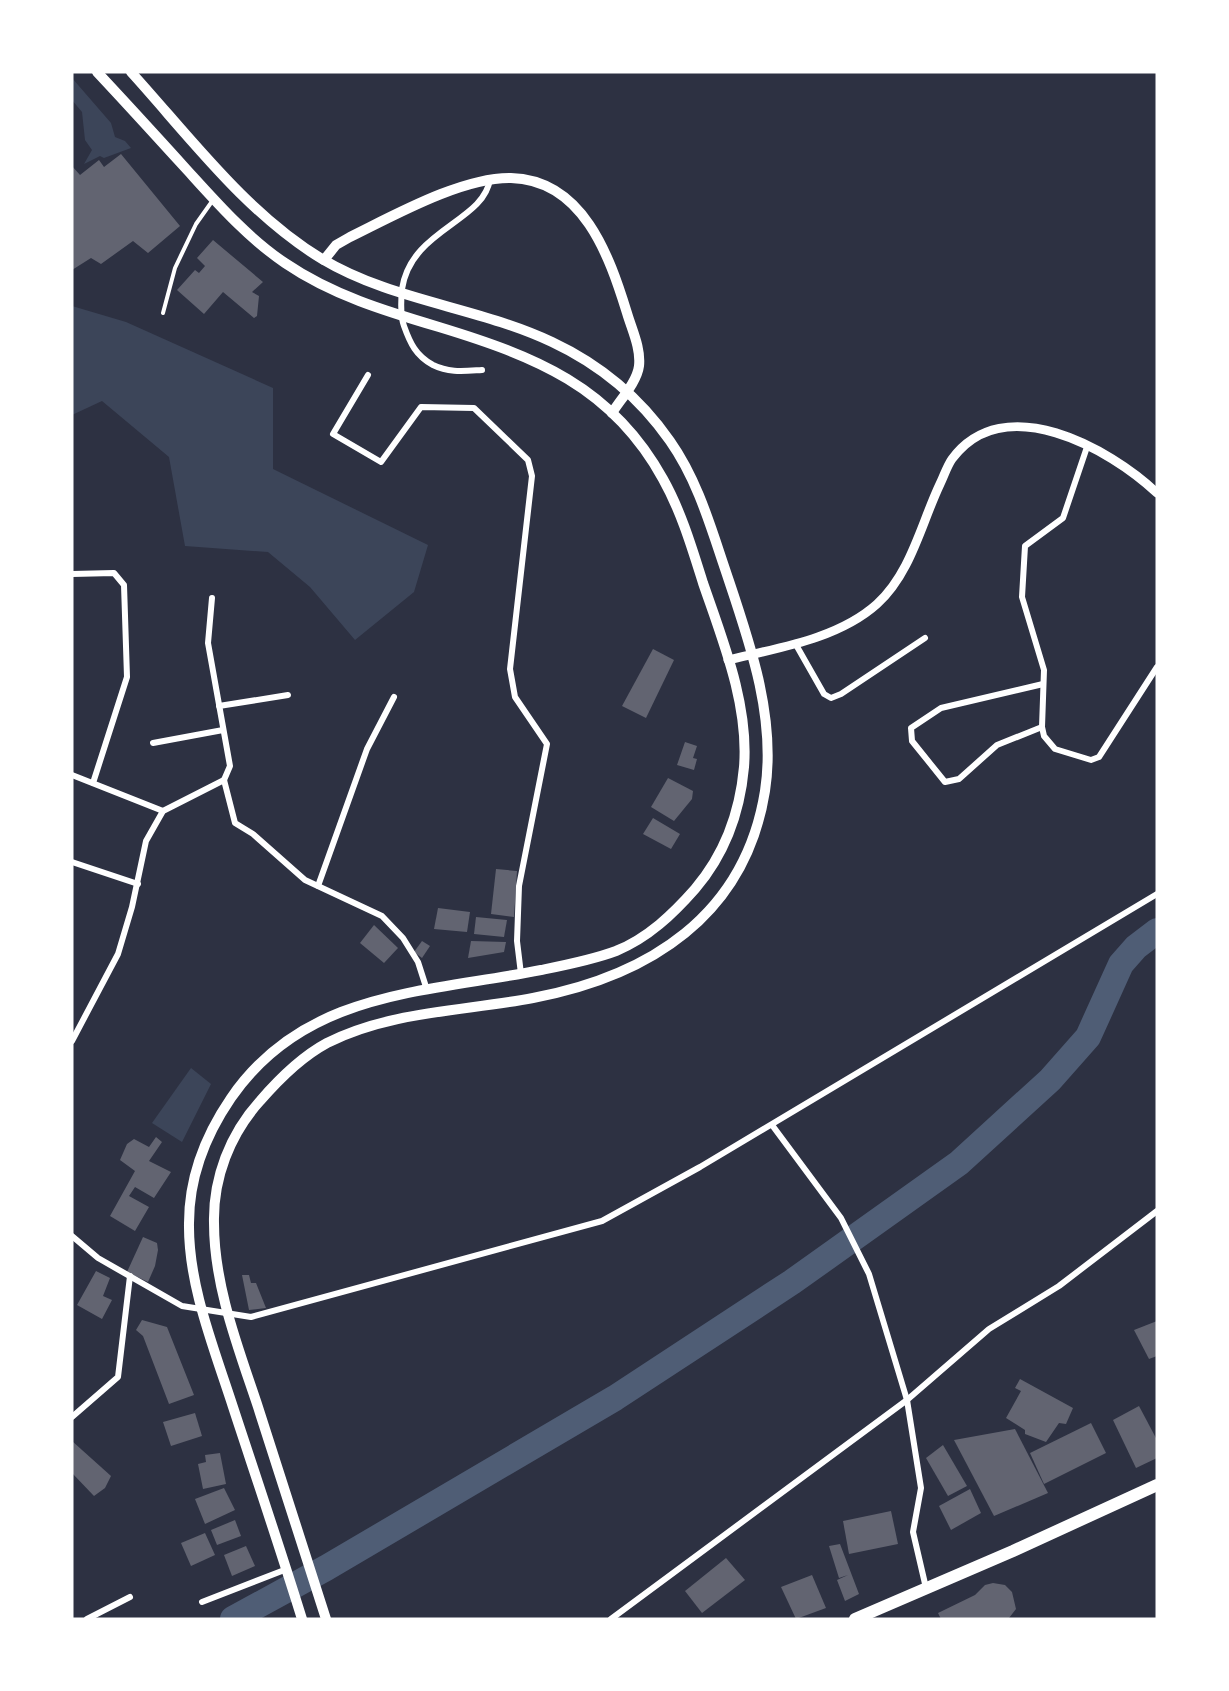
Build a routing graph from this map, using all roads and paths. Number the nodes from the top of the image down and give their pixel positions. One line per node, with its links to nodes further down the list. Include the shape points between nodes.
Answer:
1 (97, 72): 4 (main road)
2 (131, 72): 5 (main road, via 232,184 273,223)
3 (490, 179): 5 (main road, via 380,222 336,245); 7 (street, via 489,191 480,202 414,256 404,277 401,296 402,321 410,343 422,359 457,372); 9 (main road, via 544,184 575,207 597,234 639,353 637,374)
4 (214, 199): 6 (lane, via 196,224 176,267); 10 (main road, via 283,262 330,290 493,344 552,368)
5 (324, 260): 9 (main road, via 383,288 513,325 557,344)
6 (163, 313)
7 (482, 370)
8 (368, 375): 35 (street, via 333,434 381,462 421,407 474,408 528,460 532,476 510,669 515,697 547,744 519,886)
9 (627, 390): 10 (main road); 17 (main road, via 670,441 695,484)
10 (612, 413): 18 (main road, via 637,440 664,481 681,517)
11 (1087, 447): 12 (street, via 1126,469); 16 (street, via 1056,432 1017,425 975,440 952,460 903,571 891,589 852,621); 20 (street, via 1063,518 1031,540 1022,556 1022,597 1044,670)
12 (1157, 493)
13 (72, 574): 29 (street, via 114,573 124,585 127,677)
14 (212, 598): 23 (street, via 208,643)
15 (925, 638): 16 (street, via 831,698 824,694)
16 (795, 644): 17 (street)
17 (752, 654): 18 (street); 43 (main road, via 768,741 766,786 758,827 744,862 708,914 663,952 585,986 382,1022 332,1041 290,1070 246,1116 228,1148 218,1181 213,1218 215,1248)
18 (728, 660): 35 (main road, via 740,710 745,761 731,830 710,871 653,930 626,945 575,963)
19 (1157, 667): 24 (street, via 1099,757 1091,760 1055,749 1048,744)
20 (1043, 684): 24 (street); 24 (street, via 941,708 911,728 912,741 945,782 959,779 997,745)
21 (288, 695): 23 (street)
22 (393, 697): 33 (street, via 367,749)
23 (219, 706): 25 (street)
24 (1042, 727)
25 (223, 730): 26 (street); 28 (street, via 230,766)
26 (153, 743)
27 (72, 775): 29 (street)
28 (224, 780): 30 (street); 33 (street, via 235,823 254,834 305,880)
29 (93, 783): 30 (street)
30 (163, 811): 32 (street, via 146,841)
31 (72, 862): 32 (street)
32 (138, 884): 37 (street, via 117,954)
33 (318, 886): 36 (street, via 382,916 403,938 418,963)
34 (1157, 894): 38 (street)
35 (521, 974): 36 (main road)
36 (427, 990): 42 (main road, via 375,999 334,1012 297,1033 264,1059 236,1090 201,1151 192,1187 189,1226)
37 (72, 1041)
38 (772, 1125): 43 (street, via 602,1221 251,1317); 44 (street, via 841,1218 869,1274)
39 (1157, 1211): 44 (street, via 1059,1286 989,1329)
40 (72, 1236): 41 (street, via 98,1258)
41 (130, 1276): 42 (street, via 182,1306); 45 (street, via 118,1377)
42 (203, 1311): 43 (street); 47 (main road)
43 (228, 1314): 53 (main road)
44 (907, 1400): 48 (street, via 921,1488 913,1532); 54 (street)
45 (72, 1417)
46 (1157, 1485): 48 (highway)
47 (288, 1572): 50 (street); 51 (main road)
48 (926, 1588): 55 (highway)
49 (130, 1597): 52 (street)
50 (202, 1602)
51 (302, 1618)
52 (87, 1619)
53 (326, 1619)
54 (611, 1619)
55 (855, 1619)

